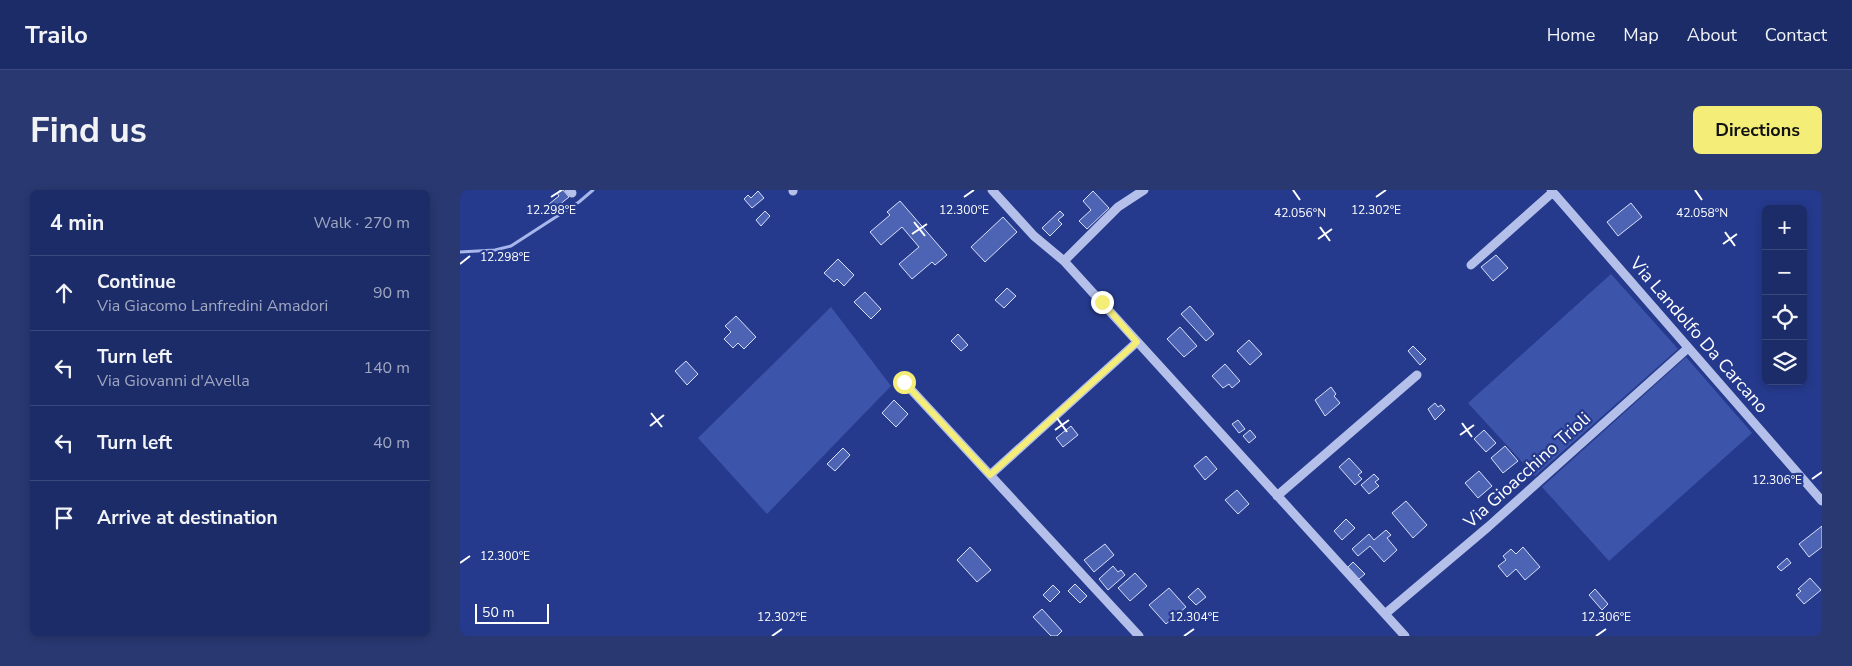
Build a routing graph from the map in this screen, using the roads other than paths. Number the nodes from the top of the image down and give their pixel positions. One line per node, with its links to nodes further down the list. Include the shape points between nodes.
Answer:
1 (992, 190): 4 (street, via 1038,240)
2 (1144, 190): 4 (street, via 1118,207)
3 (1552, 191): 5 (street); 7 (street, Via Landolfo Da Carcano)
4 (1064, 261): 6 (street)
5 (1471, 265)
6 (1137, 342): 10 (street); 11 (street)
7 (1688, 348): 12 (street, Via Landolfo Da Carcano); 13 (street, Via Gioacchino Trioli, via 1488,527)
8 (1417, 375): 11 (street)
9 (904, 382): 10 (street)
10 (990, 475): 14 (street)
11 (1277, 496): 13 (street)
12 (1822, 500)
13 (1385, 614): 15 (street)
14 (1138, 636)
15 (1406, 636)

